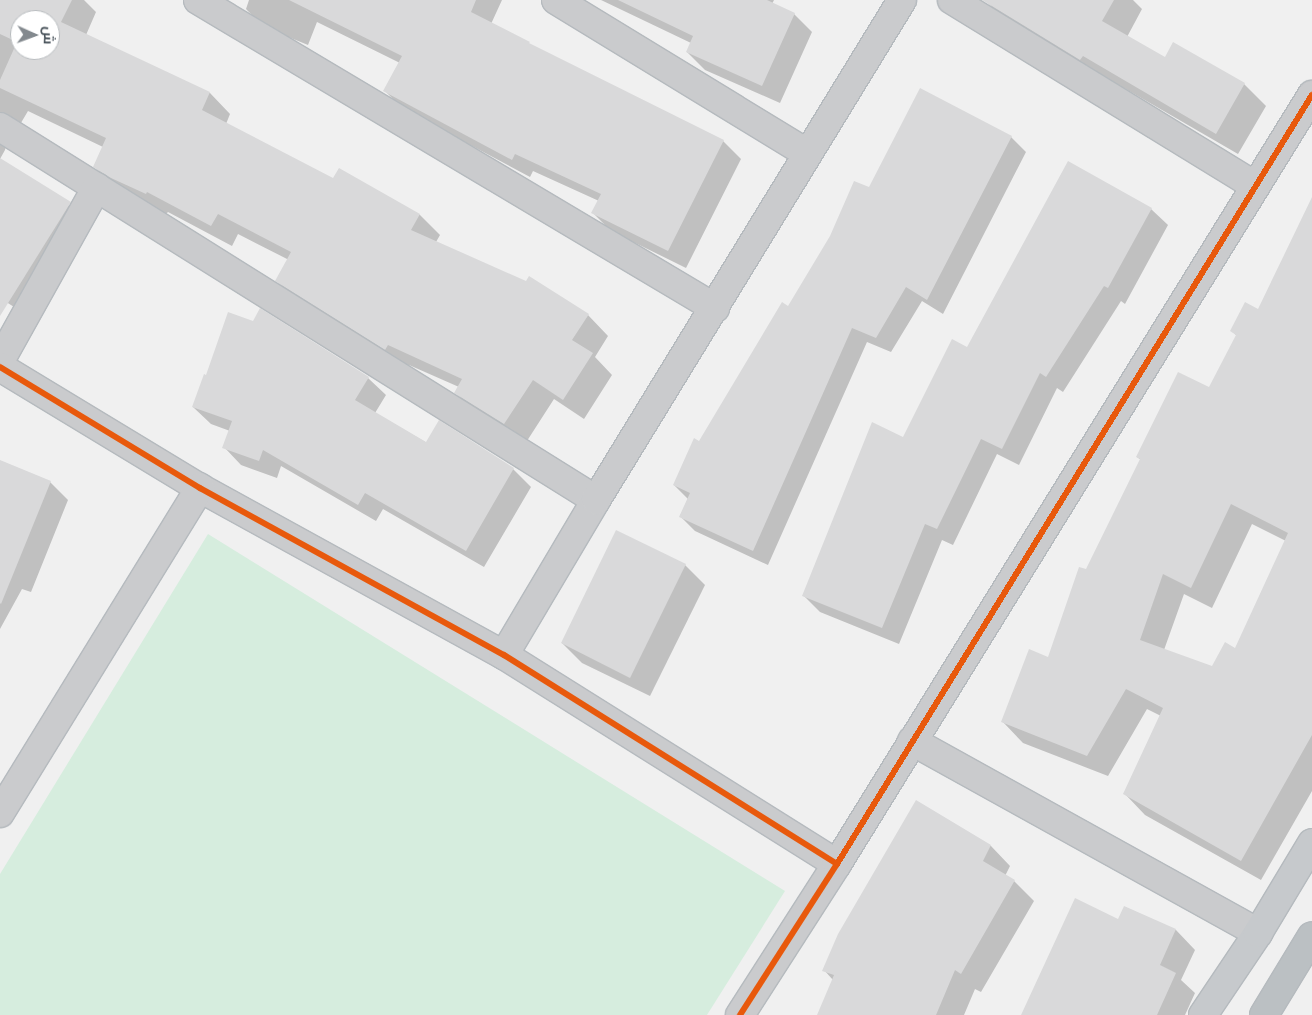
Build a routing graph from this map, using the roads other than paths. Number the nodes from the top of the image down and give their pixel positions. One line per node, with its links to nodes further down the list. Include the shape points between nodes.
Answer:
1 (198, 0): 10 (street)
2 (556, 0): 7 (street)
3 (902, 0): 7 (street)
4 (952, 0): 8 (street)
5 (1312, 94): 8 (street)
6 (0, 126): 9 (street)
7 (808, 154): 10 (street)
8 (1255, 186): 16 (street)
9 (97, 187): 11 (street); 14 (street)
10 (715, 308): 14 (street)
11 (0, 362)
12 (0, 366): 13 (street)
13 (200, 488): 15 (street); 17 (street)
14 (596, 500): 15 (street)
15 (504, 655): 19 (street)
16 (912, 741): 19 (street); 20 (street)
17 (0, 813)
18 (1312, 843): 20 (main road)
19 (837, 864): 22 (street)
20 (1258, 933): 23 (main road)
21 (1312, 936): 24 (highway)
22 (740, 1015)
23 (1203, 1015)
24 (1264, 1015)

